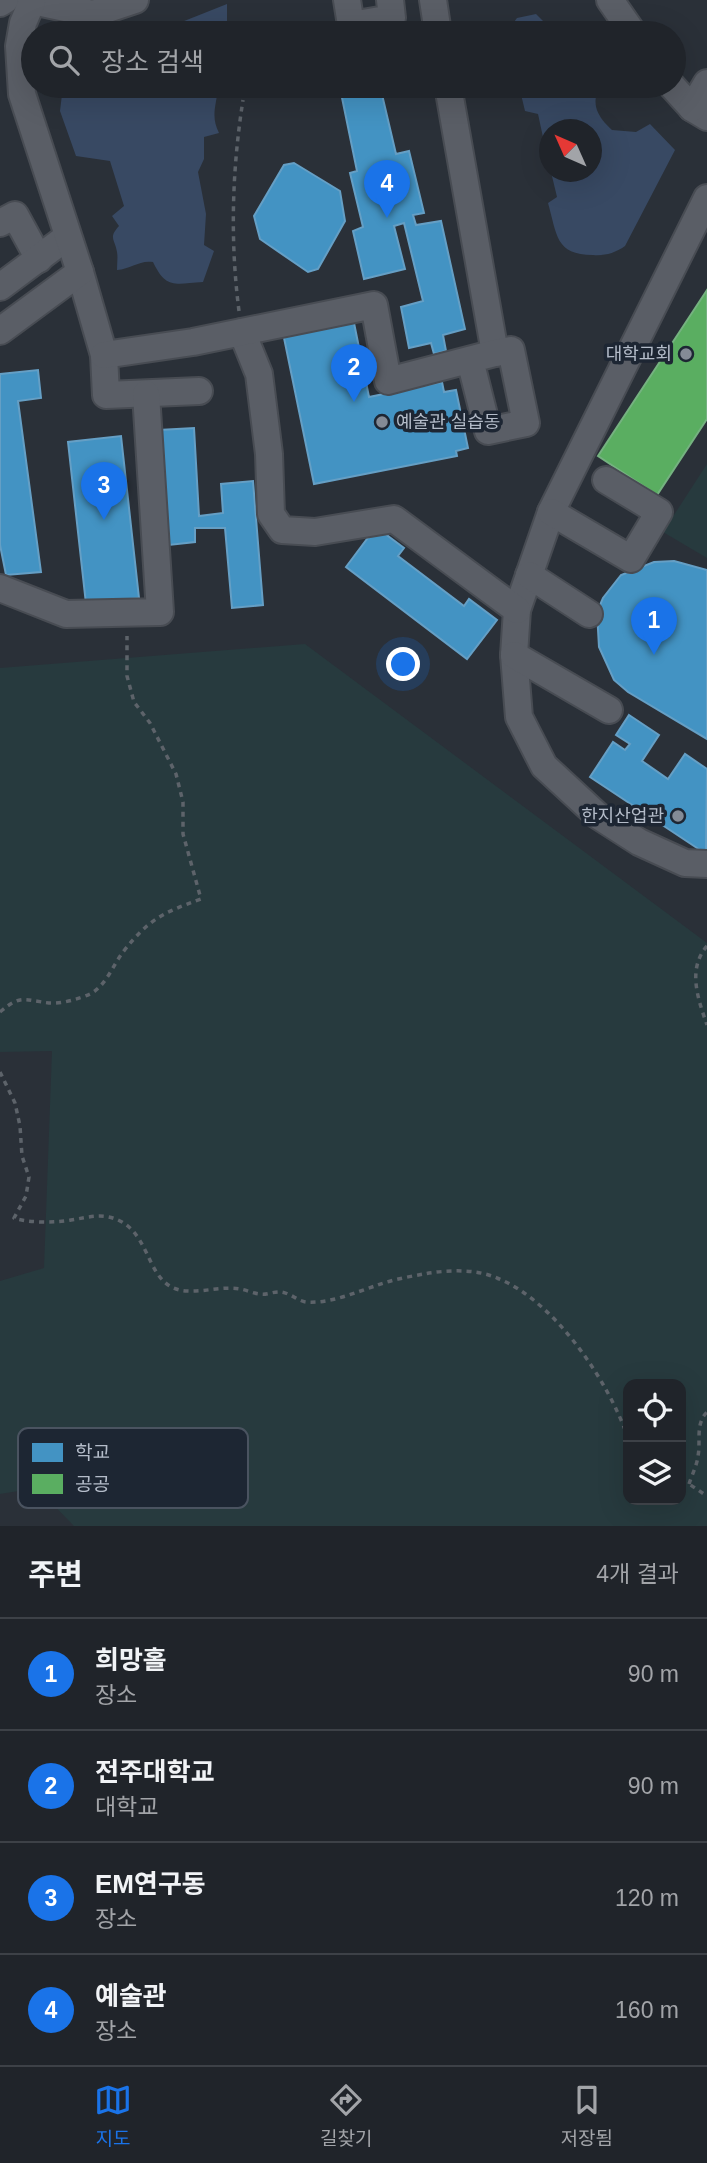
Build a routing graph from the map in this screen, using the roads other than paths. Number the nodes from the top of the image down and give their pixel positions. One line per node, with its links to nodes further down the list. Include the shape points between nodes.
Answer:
1 (5, 0): 8 (street)
2 (135, 0): 7 (street, via 93,14)
3 (346, 0): 10 (street)
4 (390, 0): 11 (street, via 392,18)
5 (433, 0): 12 (street)
6 (610, 0): 13 (street)
7 (30, 1): 9 (street)
8 (0, 3)
9 (24, 21)
10 (350, 21)
11 (374, 21)
12 (437, 21)
13 (625, 21)
14 (21, 34): 15 (street)
15 (21, 78)
16 (707, 83): 20 (street)
17 (23, 98): 23 (street)
18 (450, 98): 29 (street)
19 (684, 98): 20 (street)
20 (699, 112)
21 (707, 198): 35 (street)
22 (0, 223): 24 (street, via 15,215)
23 (67, 237): 24 (street); 25 (street)
24 (39, 260): 26 (street)
25 (80, 272): 27 (street); 30 (street)
26 (0, 287)
27 (0, 331)
28 (242, 332): 30 (street); 31 (street, via 374,304 388,381); 38 (street, via 259,374 271,514 282,530 315,532 394,519)
29 (495, 353): 31 (street); 31 (street, via 511,350 526,422 488,431)
30 (104, 355): 33 (street, via 106,396)
31 (470, 360)
32 (199, 391): 33 (street)
33 (146, 394): 37 (street, via 160,612 66,614)
34 (606, 480): 35 (street, via 659,512 631,559)
35 (551, 512): 36 (street)
36 (529, 575): 38 (street); 39 (street)
37 (0, 588)
38 (517, 610): 40 (street)
39 (589, 614)
40 (514, 655): 41 (street); 42 (street, via 519,717 544,766 597,815 639,842 685,863)
41 (609, 710)
42 (707, 864)

